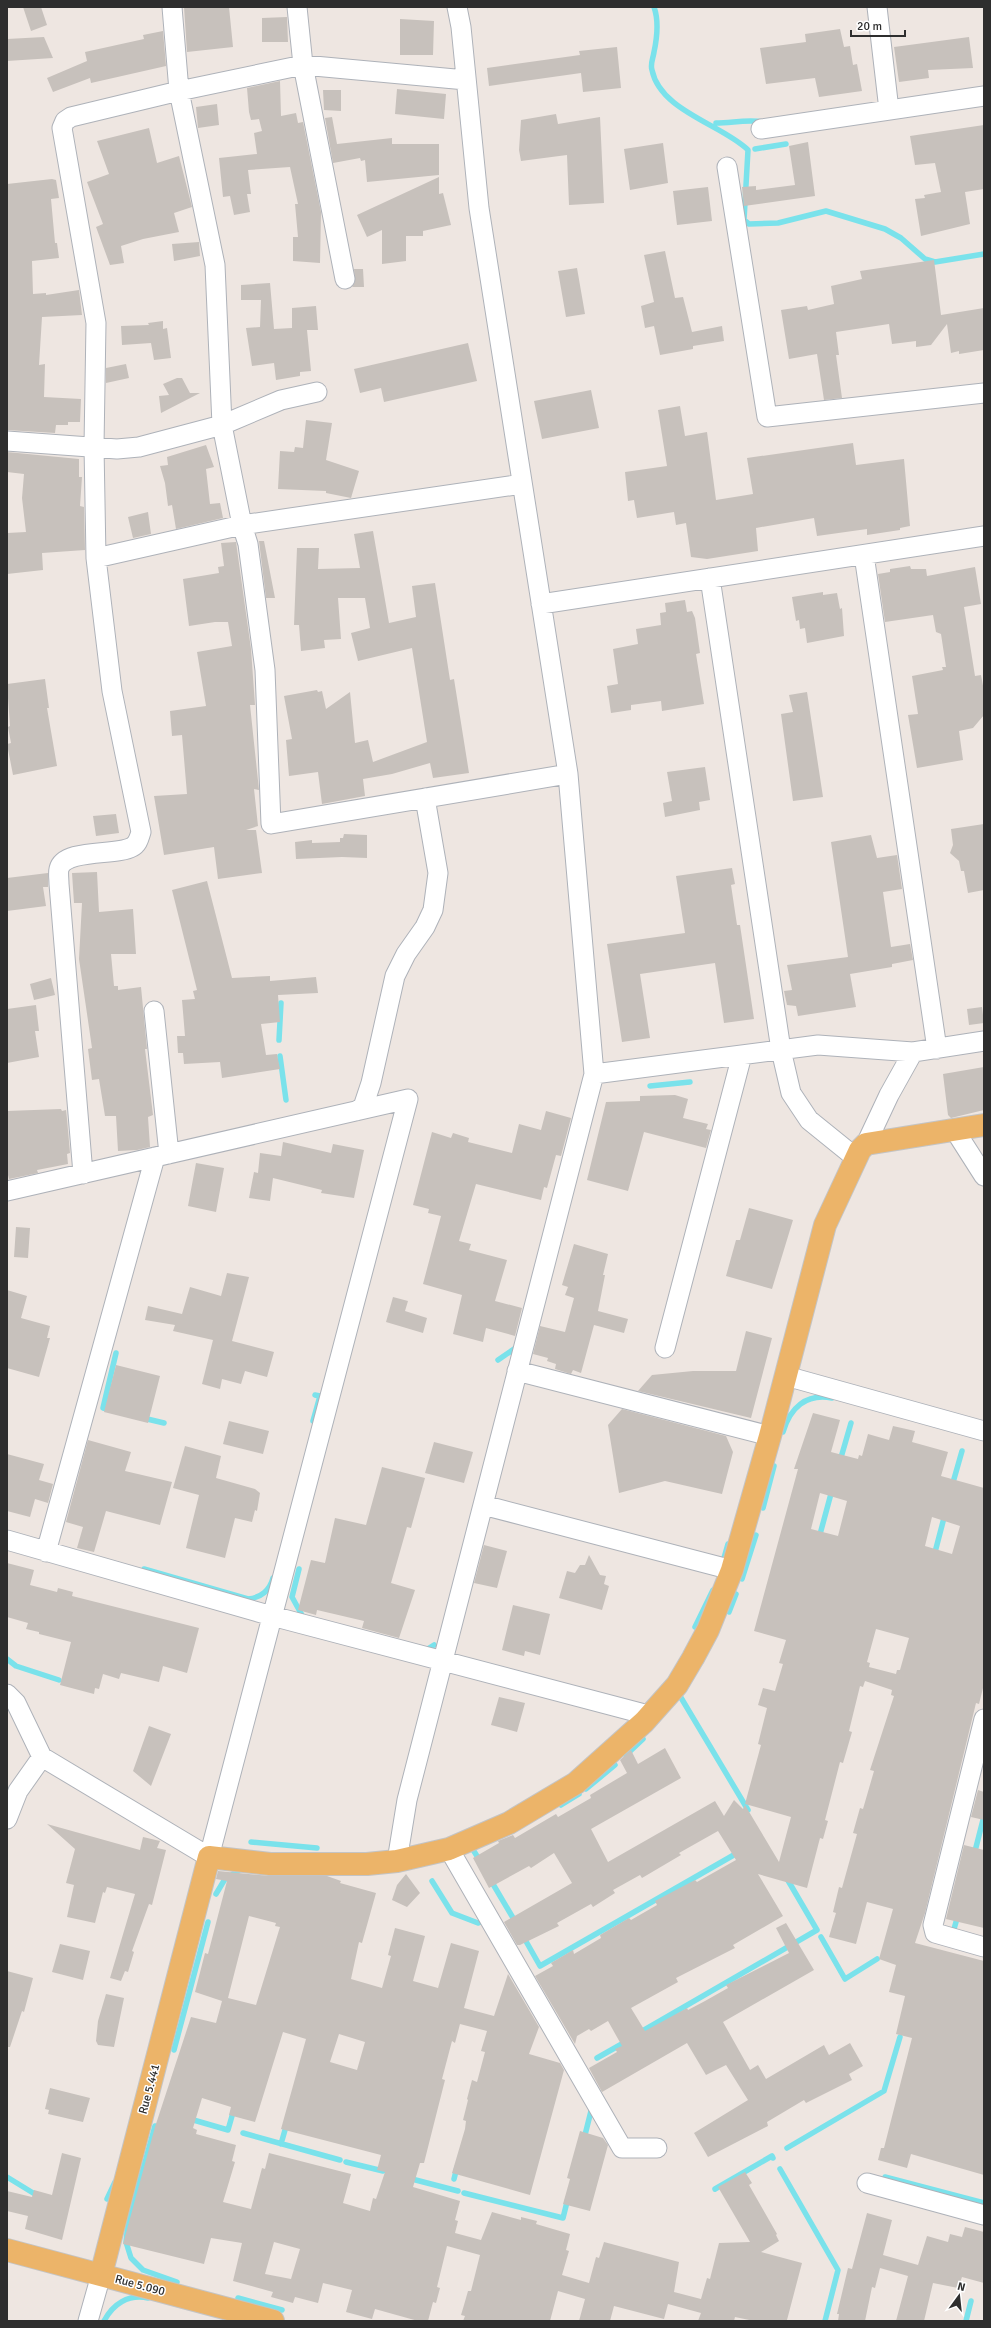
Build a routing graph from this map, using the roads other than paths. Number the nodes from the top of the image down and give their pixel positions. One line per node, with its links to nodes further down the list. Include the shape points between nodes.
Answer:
1 (172, 7): 7 (street)
2 (298, 7): 5 (street)
3 (457, 7): 6 (street)
4 (877, 7): 9 (street)
5 (303, 65): 6 (street); 7 (street); 12 (street)
6 (466, 80): 18 (street, via 479,208)
7 (179, 91): 15 (street, via 215,265); 17 (street, via 71,117 65,121 62,128 94,307)
8 (984, 96): 9 (street)
9 (889, 110): 10 (street)
10 (761, 129)
11 (727, 167): 14 (street, via 767,417)
12 (345, 280)
13 (317, 392): 15 (street, via 281,400)
14 (984, 393)
15 (222, 425): 17 (street, via 139,447 122,449); 19 (street)
16 (7, 441): 17 (street)
17 (94, 446): 22 (street)
18 (522, 484): 19 (street); 24 (street)
19 (242, 525): 22 (street); 26 (street, via 248,544 265,670 272,824)
20 (984, 536): 21 (street)
21 (864, 554): 23 (street); 29 (street)
22 (96, 558): 39 (street, via 112,691 141,832 139,840 132,848 76,856 64,861 59,868)
23 (710, 578): 24 (street); 30 (street)
24 (541, 604): 25 (street)
25 (568, 774): 26 (street); 33 (street)
26 (425, 798): 34 (street, via 438,873 433,910 395,976 371,1083 363,1107)
27 (154, 1011): 38 (street)
28 (984, 1041): 29 (street)
29 (937, 1049): 31 (street)
30 (781, 1050): 31 (street, via 818,1045); 32 (street); 37 (street, via 790,1093 809,1120)
31 (914, 1052): 37 (street, via 888,1096)
32 (742, 1055): 33 (street); 42 (street)
33 (594, 1074): 43 (street)
34 (356, 1111): 38 (street); 51 (street, via 408,1099)
35 (984, 1125): 36 (main road)
36 (954, 1129): 37 (main road); 40 (street)
37 (861, 1151): 44 (main road, via 825,1226)
38 (162, 1156): 39 (street); 49 (street)
39 (83, 1174): 41 (street)
40 (984, 1176)
41 (7, 1191)
42 (665, 1348)
43 (517, 1371): 46 (street); 47 (street)
44 (786, 1376): 45 (street); 46 (main road)
45 (984, 1431)
46 (770, 1436): 50 (main road)
47 (483, 1505): 50 (street); 52 (street)
48 (7, 1540): 49 (street)
49 (46, 1552): 51 (street)
50 (732, 1570): 54 (main road, via 708,1630 693,1658 677,1684)
51 (272, 1616): 52 (street); 59 (street)
52 (443, 1660): 54 (street); 60 (street, via 407,1800)
53 (7, 1694): 56 (street, via 16,1703)
54 (648, 1715): 58 (main road, via 644,1722 602,1762 576,1783 508,1823)
55 (984, 1719): 61 (street, via 933,1925 935,1932)
56 (42, 1758): 57 (street, via 18,1791); 59 (street)
57 (7, 1819)
58 (448, 1849): 60 (main road); 62 (street, via 622,2148)
59 (209, 1857): 60 (main road, via 270,1864 324,1865); 66 (main road, Rue 5.441)
60 (396, 1861)
61 (984, 1947)
62 (657, 2148)
63 (867, 2183): 64 (street)
64 (984, 2215)
65 (7, 2250): 66 (main road, Rue 5.090)
66 (101, 2275): 67 (street, Rue 5.441); 68 (main road, Rue 5.090)
67 (88, 2321)
68 (273, 2321)

